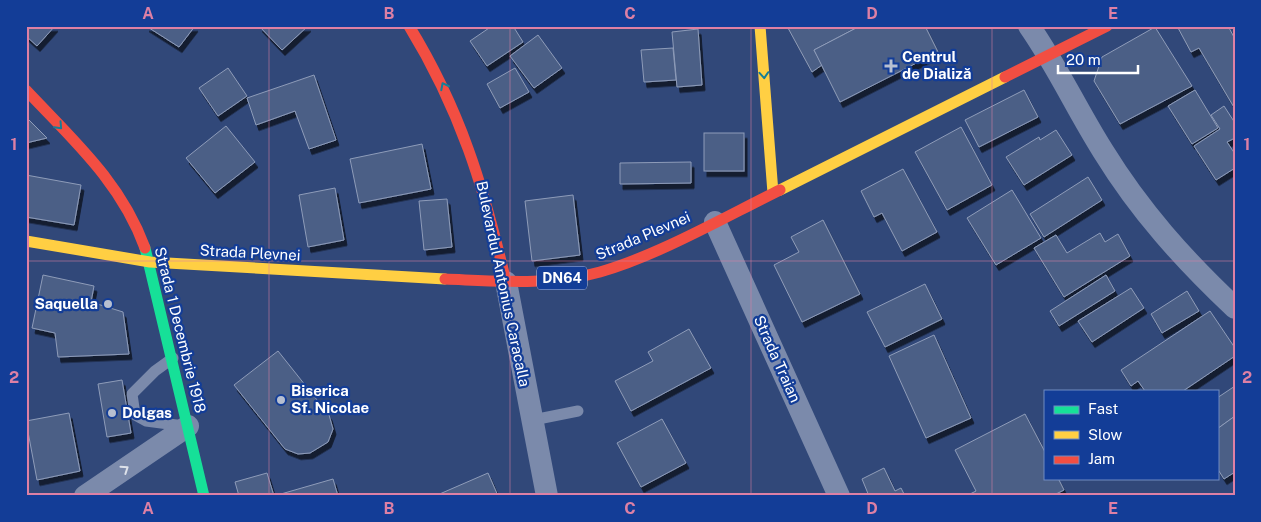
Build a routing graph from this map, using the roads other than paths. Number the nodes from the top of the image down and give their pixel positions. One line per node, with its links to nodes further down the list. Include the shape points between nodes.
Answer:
1 (409, 26): 11 (main road, Bulevardul Antonius Caracalla, one-way to 1, via 488,201 467,136 444,85)
2 (760, 26): 7 (main road, one-way to 7)
3 (1029, 26): 5 (street)
4 (1107, 26): 5 (main road, Strada Plevnei / DN64)
5 (1049, 55): 7 (main road, Strada Plevnei / DN64); 12 (street, via 1080,114 1131,193 1168,242)
6 (26, 90): 10 (main road, Strada 1 Decembrie 1918, one-way to 10, via 117,191)
7 (773, 192): 8 (main road, Strada Plevnei / DN64)
8 (715, 222): 11 (main road, Strada Plevnei / DN64, via 631,261 599,272); 20 (street, Strada Traian)
9 (26, 241): 10 (main road, Strada Plevnei / DN64)
10 (150, 262): 11 (main road, Strada Plevnei / DN64); 13 (main road, Strada 1 Decembrie 1918)
11 (506, 282): 15 (street, Bulevardul Antonius Caracalla)
12 (1235, 308)
13 (173, 358): 16 (main road, Strada 1 Decembrie 1918); 16 (lane, via 132,394 136,415 160,424)
14 (578, 411): 15 (lane)
15 (533, 420): 19 (street, Bulevardul Antonius Caracalla)
16 (188, 426): 17 (street, one-way to 16); 18 (main road, Strada 1 Decembrie 1918)
17 (85, 496)
18 (204, 496)
19 (547, 496)
20 (839, 496)

